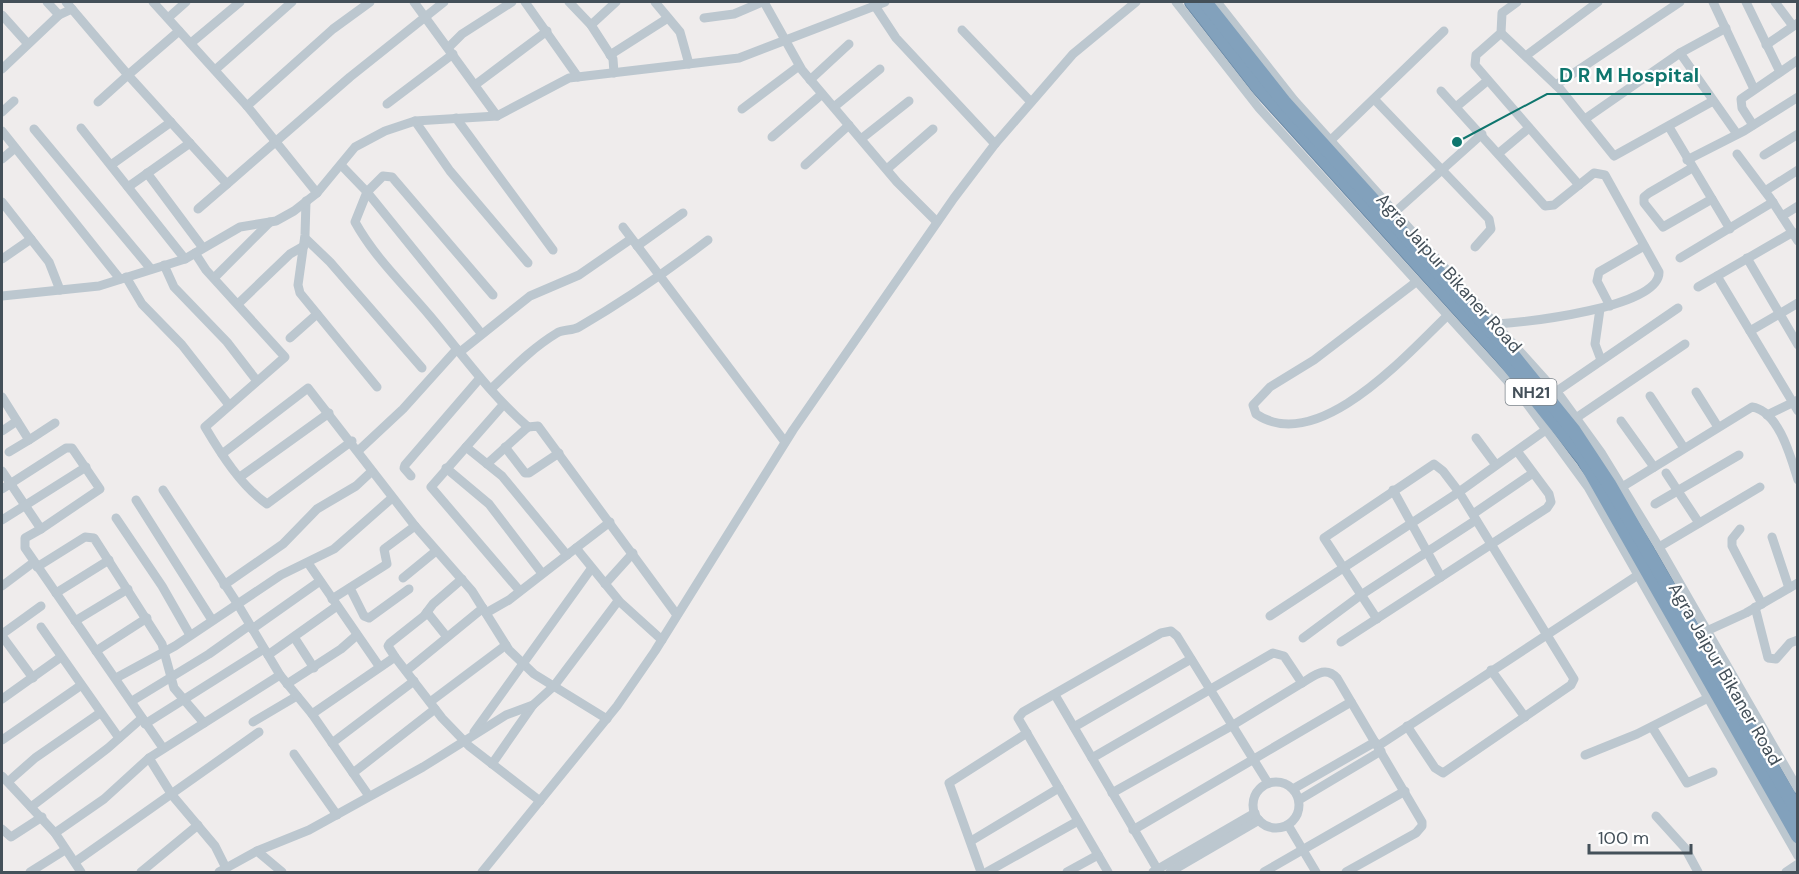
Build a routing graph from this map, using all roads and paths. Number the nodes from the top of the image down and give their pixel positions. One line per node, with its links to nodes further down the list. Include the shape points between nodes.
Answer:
1 (47, 2): 30 (street)
2 (153, 2): 32 (street)
3 (186, 2): 32 (street)
4 (240, 2): 44 (street)
5 (292, 2): 57 (street)
6 (370, 2): 78 (street, via 333,29)
7 (414, 2): 31 (street)
8 (444, 2): 31 (street)
9 (512, 2): 48 (street, via 462,34)
10 (525, 2): 40 (street)
11 (569, 2): 35 (street)
12 (616, 2): 35 (street)
13 (655, 2): 33 (street)
14 (885, 2): 28 (street)
15 (1136, 2): 76 (street, via 1084,42)
16 (1176, 2): 158 (street, via 1259,108)
17 (1192, 2): 275 (highway, Agra Jaipur Bikaner Road / NH21, via 1281,115 1542,405 1584,460)
18 (1205, 2): 70 (highway, Agra Jaipur Bikaner Road / NH21)
19 (1217, 2): 70 (street)
20 (1517, 2): 42 (street, via 1502,13)
21 (1598, 2): 51 (street)
22 (1680, 2): 65 (street)
23 (1713, 2): 37 (street)
24 (1746, 2): 47 (street)
25 (1775, 2): 36 (street)
26 (766, 3): 34 (street, via 734,14); 43 (street)
27 (69, 5): 30 (street); 60 (street)
28 (874, 6): 43 (street); 104 (street, via 896,38)
29 (2, 15): 46 (street)
30 (59, 15): 46 (street)
31 (424, 15): 48 (street); 102 (street)
32 (168, 18): 39 (street)
33 (668, 18): 50 (street); 53 (street, via 680,32)
34 (704, 18)
35 (591, 25): 50 (street)
36 (1795, 25): 47 (street)
37 (1726, 28): 49 (street); 66 (street)
38 (962, 30): 76 (street)
39 (179, 31): 44 (street); 60 (street)
40 (547, 31): 61 (street); 64 (street)
41 (1444, 31): 71 (street)
42 (1496, 37): 51 (street); 63 (street, via 1474,60)
43 (785, 42): 53 (street, via 739,58); 55 (street)
44 (191, 43): 57 (street)
45 (849, 44): 62 (street)
46 (28, 45): 54 (street)
47 (1766, 45): 58 (street)
48 (451, 50): 64 (street); 77 (street)
49 (1680, 53): 74 (street); 85 (street)
50 (610, 55): 59 (street)
51 (1527, 55): 65 (street)
52 (1797, 60): 58 (street)
53 (689, 64): 59 (street)
54 (2, 66)
55 (799, 66): 62 (street); 81 (street)
56 (880, 69): 79 (street)
57 (215, 70): 78 (street)
58 (1780, 72): 66 (street)
59 (614, 73): 61 (street)
60 (128, 75): 75 (street); 87 (street)
61 (578, 77): 83 (street, via 569,78)
62 (810, 80): 68 (street)
63 (1486, 81): 80 (street); 92 (street)
64 (475, 85): 83 (street)
65 (1556, 85): 85 (street)
66 (1754, 89): 89 (street, via 1741,104)
67 (1441, 91): 80 (street)
68 (822, 94): 79 (street); 99 (street)
69 (1797, 96): 89 (street)
70 (1288, 100): 101 (street); 296 (highway, Agra Jaipur Bikaner Road / NH21, via 1551,399 1609,484)
71 (1375, 100): 101 (street); 115 (street)
72 (14, 101): 82 (street)
73 (909, 101): 100 (street)
74 (1713, 101): 90 (street); 97 (street)
75 (98, 102)
76 (1030, 102): 104 (street)
77 (387, 104)
78 (247, 106): 102 (street)
79 (834, 107): 88 (street)
80 (1456, 107): 96 (street)
81 (742, 109)
82 (2, 112)
83 (497, 116): 84 (street)
84 (456, 118): 86 (street); 145 (street)
85 (1585, 119): 90 (street, via 1614,156)
86 (415, 121): 112 (street, via 385,130 355,147); 151 (street, via 450,171)
87 (171, 122): 103 (street); 111 (street)
88 (849, 125): 100 (street); 113 (street)
89 (1753, 125): 97 (street)
90 (1669, 127): 110 (street)
91 (81, 128): 111 (street)
92 (1528, 128): 106 (street); 119 (street)
93 (34, 129): 153 (street)
94 (933, 129): 114 (street)
95 (2, 131): 105 (street)
96 (1482, 134): 106 (street); 115 (street)
97 (1737, 134): 110 (street)
98 (1797, 134): 108 (street)
99 (772, 137)
100 (861, 139): 114 (street)
101 (1331, 141): 130 (street)
102 (278, 142): 118 (street); 122 (street)
103 (190, 143): 117 (street); 118 (street)
104 (995, 144): 134 (street)
105 (15, 148): 109 (street); 157 (street)
106 (1499, 153): 119 (street, via 1545,206 1554,206)
107 (1737, 154): 121 (street)
108 (1764, 155)
109 (2, 159)
110 (1690, 164): 124 (street); 124 (street, via 1644,197 1644,203 1663,227)
111 (111, 165): 120 (street)
112 (341, 165): 122 (street); 123 (street)
113 (805, 165)
114 (887, 169): 134 (street)
115 (1443, 170): 130 (street); 144 (street, via 1491,225)
116 (1797, 170): 121 (street)
117 (147, 173): 120 (street); 146 (street)
118 (227, 184): 129 (street)
119 (1579, 185): 143 (street, via 1594,173 1605,175)
120 (128, 187): 150 (street)
121 (1765, 191): 126 (street)
122 (317, 192): 125 (street)
123 (368, 192): 162 (street, via 383,176 392,177); 173 (street); 177 (street, via 355,222 365,240)
124 (1712, 199): 136 (street)
125 (306, 201): 133 (street); 141 (street)
126 (1773, 202): 132 (street); 136 (street)
127 (3, 206): 138 (street)
128 (1797, 206): 132 (street)
129 (198, 209)
130 (1395, 212): 171 (street)
131 (683, 213): 142 (street)
132 (1782, 216): 137 (street)
133 (270, 222): 146 (street, via 240,227); 155 (street)
134 (937, 222): 204 (street)
135 (623, 226): 142 (street)
136 (1730, 229): 147 (street)
137 (1792, 231): 140 (street); 148 (street)
138 (31, 239): 149 (street); 160 (street, via 54,269)
139 (708, 240): 156 (street)
140 (1797, 241)
141 (304, 242): 163 (street); 168 (street, via 299,289); 179 (street, via 330,262)
142 (634, 243): 156 (street); 173 (street, via 579,275 530,296)
143 (1644, 246): 165 (street, via 1599,272 1597,281); 165 (street, via 1659,277 1650,286)
144 (1475, 247)
145 (554, 250)
146 (199, 251): 150 (street); 155 (street)
147 (1680, 258)
148 (1748, 258): 154 (street); 169 (street)
149 (3, 259)
150 (185, 259): 152 (street)
151 (528, 263)
152 (164, 265): 153 (street); 181 (street, via 174,287 227,342)
153 (151, 269): 157 (street)
154 (1717, 276): 159 (street); 172 (street)
155 (215, 277): 163 (street)
156 (659, 277): 183 (street, via 576,329 560,331); 204 (street)
157 (123, 278): 160 (street, via 99,286); 188 (street)
158 (1416, 282): 170 (street); 170 (street, via 1314,360 1261,394 1252,405 1256,414 1274,423 1287,424 1306,422 1334,411 1367,390)
159 (1698, 287)
160 (60, 290): 161 (street)
161 (3, 294)
162 (493, 295)
163 (239, 303): 181 (street, via 285,357)
164 (1797, 303): 169 (street)
165 (1610, 306): 167 (street)
166 (1678, 308): 178 (street)
167 (1600, 309): 171 (street); 178 (street, via 1595,344)
168 (317, 314): 174 (street); 182 (street)
169 (1780, 314): 172 (street); 175 (street)
170 (1447, 316): 199 (street)
171 (1497, 324): 184 (street)
172 (1750, 331): 190 (street)
173 (481, 333): 177 (street)
174 (290, 338)
175 (1797, 343)
176 (1684, 344): 193 (street)
177 (459, 350): 180 (street); 208 (street)
178 (1601, 360): 184 (street)
179 (422, 368)
180 (480, 378): 183 (street); 224 (street, via 405,465)
181 (256, 381): 188 (street)
182 (377, 387)
183 (491, 389): 189 (street)
184 (1557, 391): 193 (street)
185 (1696, 392): 197 (street)
186 (1650, 396): 207 (street)
187 (2, 397): 194 (street)
188 (230, 405): 213 (street, via 205,427)
189 (503, 405): 198 (street); 205 (street)
190 (1796, 405): 192 (street)
191 (329, 413): 203 (street); 213 (street, via 308,388); 225 (street)
192 (1767, 415): 197 (street, via 1755,407); 212 (street)
193 (1576, 418): 228 (street)
194 (17, 421): 200 (street); 202 (street)
195 (1621, 421): 218 (street)
196 (55, 423): 202 (street)
197 (1721, 424): 207 (street)
198 (528, 426): 206 (street); 211 (street, via 538,426)
199 (1547, 429): 209 (street); 261 (street, via 1588,487)
200 (2, 431)
201 (1476, 438): 216 (street)
202 (29, 440): 210 (street)
203 (352, 441): 208 (street); 225 (street, via 267,504)
204 (785, 442): 284 (street)
205 (466, 447): 215 (street); 219 (street)
206 (505, 447): 211 (street, via 525,473); 215 (street)
207 (1684, 448): 218 (street)
208 (358, 451): 221 (street)
209 (1517, 451): 216 (street); 222 (street)
210 (9, 452)
211 (560, 453): 241 (street)
212 (1793, 453): 226 (street)
213 (222, 454): 225 (street)
214 (1739, 455): 232 (street)
215 (487, 464): 254 (street, via 512,487)
216 (1496, 465): 233 (street)
217 (86, 467): 227 (street, via 69,447); 237 (street); 245 (street, via 100,489)
218 (1654, 467): 228 (street)
219 (446, 468): 260 (street, via 489,504); 273 (street, via 433,483 432,491)
220 (2, 471): 227 (street)
221 (372, 471): 234 (street); 268 (street, via 356,486 317,509 284,544)
222 (1533, 473): 238 (street); 248 (street, via 1549,494 1550,505)
223 (1666, 473): 232 (street)
224 (411, 476)
225 (240, 477)
226 (1797, 480)
227 (5, 487): 237 (street)
228 (1622, 488): 249 (street)
229 (1760, 488): 243 (street)
230 (163, 490): 268 (street)
231 (1393, 490): 233 (street, via 1434,464); 242 (street); 258 (street, via 1325,536 1325,543)
232 (1679, 491): 236 (street); 243 (street)
233 (1459, 492): 238 (street); 242 (street)
234 (392, 498): 244 (street); 256 (street, via 334,549)
235 (136, 500): 288 (street)
236 (1655, 504)
237 (25, 506): 240 (street); 245 (street)
238 (1474, 517): 248 (street); 252 (street)
239 (116, 518): 294 (street)
240 (2, 520)
241 (610, 522): 250 (street); 253 (street)
242 (1410, 523): 252 (street); 258 (street)
243 (1699, 523): 249 (street)
244 (414, 526): 251 (street); 270 (street, via 384,549 387,564)
245 (41, 529): 257 (street, via 23,541)
246 (1740, 529): 281 (street, via 1732,546)
247 (1772, 537): 269 (street)
248 (1491, 544): 262 (street); 292 (street)
249 (1659, 547): 296 (street)
250 (576, 548): 254 (street); 259 (street)
251 (436, 551): 263 (street); 264 (street)
252 (1426, 552): 262 (street); 276 (street)
253 (633, 553): 267 (street); 284 (street)
254 (567, 555): 260 (street)
255 (109, 560): 257 (street, via 89,535); 271 (street); 274 (street)
256 (308, 563): 266 (street); 278 (street)
257 (36, 565): 265 (street); 274 (street)
258 (1342, 567): 276 (street); 285 (street)
259 (591, 569): 267 (street); 310 (street)
260 (541, 572): 273 (street)
261 (1638, 575): 275 (street); 292 (street)
262 (1441, 577): 287 (street)
263 (403, 578)
264 (462, 579): 282 (street); 283 (street)
265 (4, 581)
266 (320, 581): 279 (street); 291 (street)
267 (605, 584): 277 (street)
268 (224, 585): 278 (street)
269 (1794, 585): 281 (street)
270 (350, 588): 272 (street, via 364,616 369,618); 279 (street)
271 (128, 589): 286 (street); 289 (street)
272 (409, 589)
273 (519, 590): 282 (street)
274 (57, 593): 289 (street)
275 (1654, 594): 296 (highway, Agra Jaipur Bikaner Road / NH21); 327 (street)
276 (1361, 595): 287 (street); 299 (street)
277 (618, 601): 300 (street); 323 (street)
278 (237, 603): 288 (street); 291 (street)
279 (335, 603): 295 (street); 297 (street)
280 (41, 606): 293 (street)
281 (1758, 606): 296 (street); 301 (street, via 1768,658 1776,659)
282 (484, 610): 298 (street); 303 (street)
283 (427, 612): 298 (street); 308 (street, via 390,643)
284 (677, 615): 300 (street)
285 (1270, 616)
286 (147, 618): 304 (street); 305 (street)
287 (1377, 619): 302 (street)
288 (212, 620): 294 (street)
289 (75, 621): 304 (street)
290 (40, 627): 307 (street)
291 (251, 627): 306 (street); 316 (street)
292 (1546, 633): 313 (street); 336 (street, via 1574,681)
293 (2, 635): 317 (street)
294 (190, 635): 305 (street)
295 (357, 635): 311 (street); 312 (street)
296 (1695, 636): 365 (street); 373 (highway, Agra Jaipur Bikaner Road / NH21); 374 (highway, Agra Jaipur Bikaner Road / NH21)
297 (294, 637): 306 (street); 312 (street)
298 (447, 637): 314 (street)
299 (1303, 638)
300 (662, 640): 337 (street)
301 (1797, 640)
302 (1341, 642)
303 (506, 645): 310 (street); 333 (street)
304 (96, 651): 318 (street)
305 (164, 652): 316 (street); 318 (street)
306 (266, 652): 315 (street); 329 (street)
307 (61, 657): 317 (street); 322 (street)
308 (395, 657): 311 (street); 314 (street)
309 (1191, 659): 324 (street); 325 (street, via 1177,636 1167,631); 343 (street)
310 (523, 664): 323 (street); 348 (street)
311 (379, 666): 335 (street)
312 (314, 668): 321 (street)
313 (1491, 670): 336 (street); 342 (street)
314 (406, 671): 319 (street)
315 (280, 675): 321 (street); 340 (street)
316 (170, 677): 329 (street); 330 (street)
317 (33, 678): 328 (street)
318 (116, 678): 330 (street)
319 (414, 681): 333 (street); 350 (street)
320 (1302, 683): 324 (street, via 1277,652); 331 (street, via 1324,671 1330,672); 341 (street)
321 (287, 684): 326 (street)
322 (80, 686): 334 (street); 349 (street)
323 (554, 686): 332 (street); 337 (street)
324 (1211, 689): 341 (street); 356 (street)
325 (1055, 695): 343 (street); 346 (street, via 1019,716)
326 (297, 696): 335 (street); 339 (street)
327 (1708, 698): 344 (street); 373 (street)
328 (2, 699)
329 (183, 699): 338 (street); 340 (street)
330 (132, 701): 338 (street)
331 (1351, 702): 351 (street); 357 (street)
332 (533, 705): 348 (street, via 506,715); 358 (street)
333 (433, 706): 348 (street); 360 (street)
334 (100, 713): 347 (street); 361 (street)
335 (312, 714): 350 (street)
336 (1525, 717): 342 (street, via 1443,773 1435,768)
337 (607, 719): 371 (street)
338 (144, 721): 347 (street); 352 (street)
339 (253, 722)
340 (204, 723): 352 (street)
341 (1233, 725): 357 (street); 367 (street)
342 (1407, 726): 351 (street)
343 (1074, 727): 356 (street)
344 (1652, 727): 354 (street); 359 (street, via 1687,783)
345 (259, 732): 368 (street)
346 (1027, 733): 363 (street); 386 (street, via 949,783)
347 (119, 738): 372 (street)
348 (467, 738): 358 (street); 369 (street)
349 (2, 741)
350 (332, 742): 360 (street)
351 (1378, 746): 364 (street); 366 (street); 370 (street)
352 (164, 748): 355 (street)
353 (294, 754): 375 (street)
354 (1585, 755)
355 (149, 758): 368 (street); 384 (street, via 104,798)
356 (1092, 758): 367 (street)
357 (1254, 760): 362 (street); 383 (street)
358 (492, 764): 371 (street)
359 (1713, 772)
360 (352, 773): 369 (street)
361 (5, 778): 372 (street)
362 (1268, 783): 364 (street, via 1282,783); 378 (street, via 1256,795)
363 (1059, 788): 379 (street); 386 (street)
364 (1293, 789): 370 (street)
365 (1797, 789)
366 (1405, 791): 388 (street); 408 (street, via 1422,822 1420,830)
367 (1112, 793): 383 (street)
368 (172, 795): 380 (street); 392 (street)
369 (369, 796): 375 (street)
370 (1299, 800): 381 (street, via 1297,815)
371 (540, 801): 400 (street)
372 (32, 807): 377 (street)
373 (1776, 808): 385 (highway, Agra Jaipur Bikaner Road / NH21); 391 (street)
374 (1797, 812)
375 (337, 814): 389 (street)
376 (1656, 816): 409 (street, via 1685,848)
377 (42, 817): 382 (street, via 11,837); 384 (street)
378 (1257, 817): 381 (street, via 1276,828); 395 (street); 405 (street)
379 (1078, 821): 390 (street); 402 (street)
380 (198, 825): 394 (street, via 215,846); 398 (street)
381 (1288, 825): 388 (street)
382 (2, 829)
383 (1133, 830): 395 (street)
384 (55, 833): 387 (street)
385 (1797, 836)
386 (971, 841): 401 (street)
387 (65, 850): 392 (street); 396 (street)
388 (1303, 850): 406 (street); 407 (street)
389 (257, 851): 394 (street); 399 (street)
390 (1098, 855): 403 (street); 404 (street)
391 (1797, 856)
392 (75, 862): 397 (street)
393 (1797, 864): 410 (street)
394 (222, 870)
395 (1157, 872)
396 (30, 873)
397 (81, 873)
398 (141, 873)
399 (282, 873)
400 (482, 873)
401 (981, 873)
402 (987, 873)
403 (1067, 873)
404 (1108, 873)
405 (1170, 873)
406 (1264, 873)
407 (1316, 873)
408 (1346, 873)
409 (1698, 873)
410 (1786, 873)

